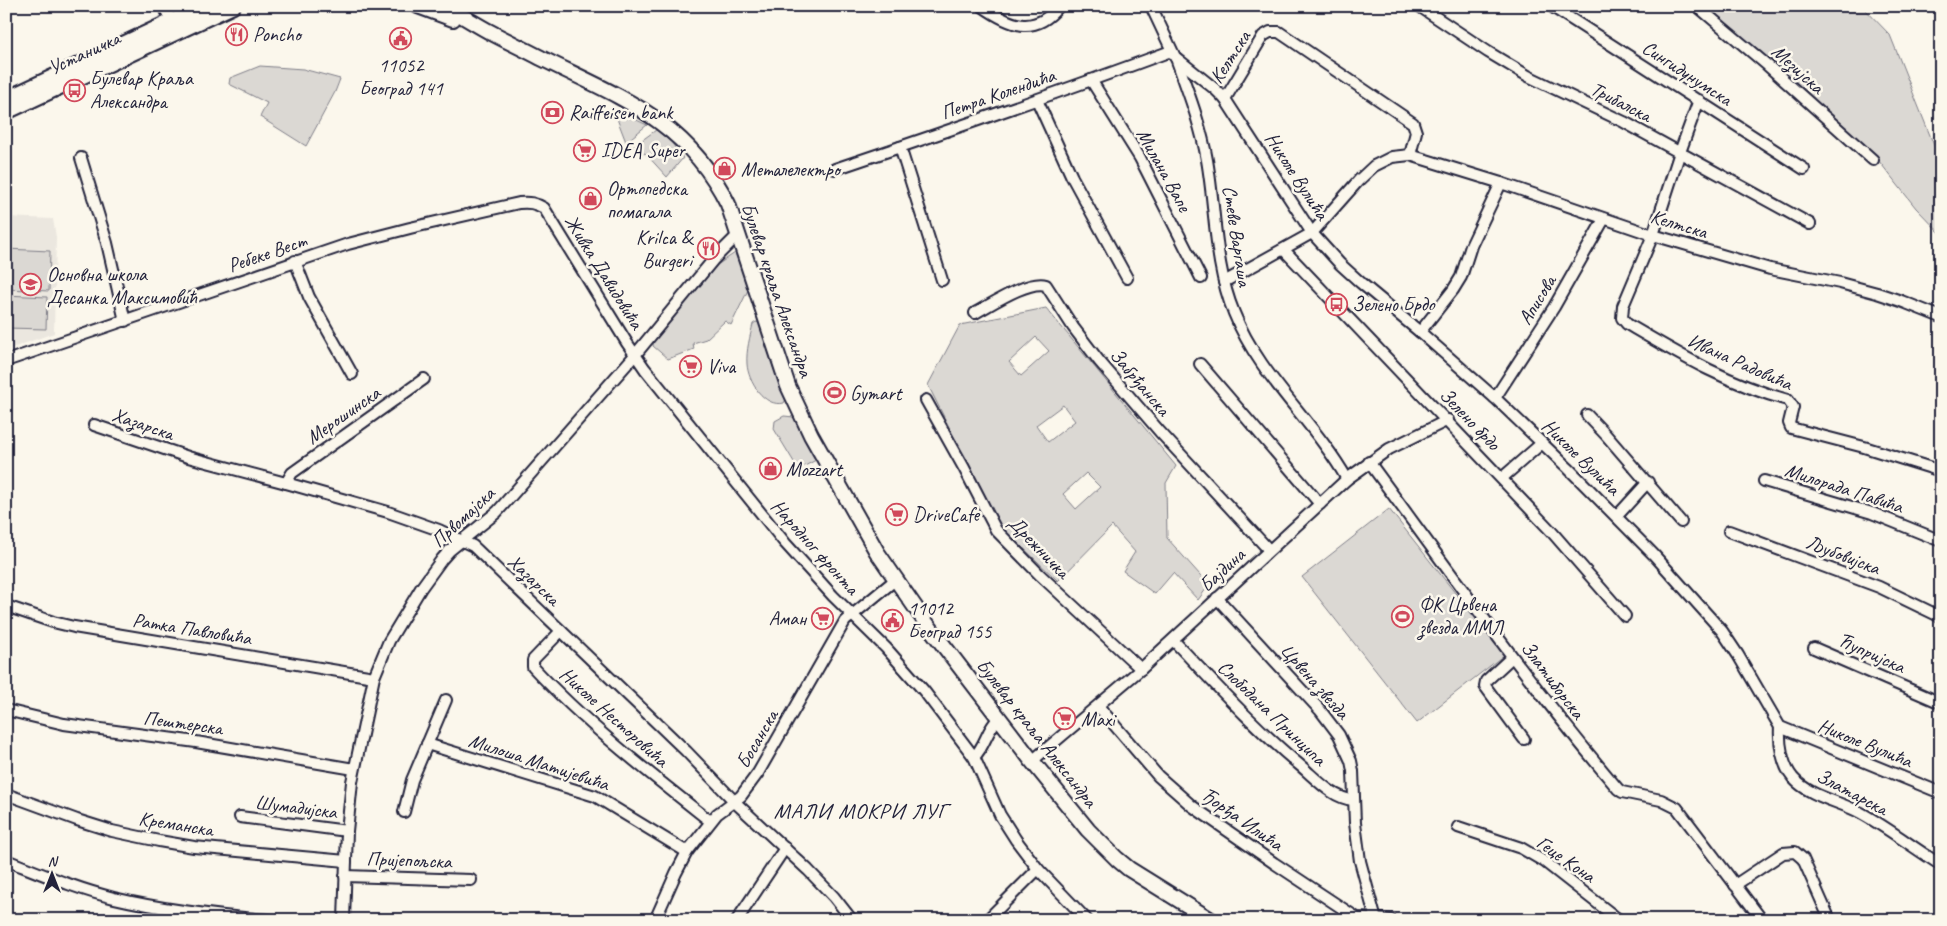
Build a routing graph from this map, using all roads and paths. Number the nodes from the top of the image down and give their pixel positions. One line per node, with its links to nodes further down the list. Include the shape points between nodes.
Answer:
1 (164, 6): 12 (street)
2 (204, 6): 12 (main road, Устаничка)
3 (233, 6): 12 (main road, Устаничка)
4 (418, 6): 13 (main road, Булевар краља Александра)
5 (444, 6): 13 (main road, Булевар краља Александра)
6 (982, 6): 7 (street, via 1001,20 1025,25 1046,18)
7 (1058, 6)
8 (1419, 6): 22 (street, Трибалска, via 1528,76)
9 (1551, 6): 19 (street, Сингидунумска)
10 (1696, 6): 25 (street, Мезијска)
11 (1151, 7): 14 (street, Келтска)
12 (174, 27): 16 (main road, Устаничка); 20 (main road, Устаничка)
13 (491, 33): 32 (main road, Булевар краља Александра, via 629,102 669,128 718,184)
14 (1174, 54): 15 (street, Петра Колендића); 17 (street, Келтска); 40 (street, Стеве Варгаша, via 1203,138)
15 (1091, 80): 18 (street, Петра Колендића); 38 (street, Милана Вапе, via 1140,158)
16 (6, 99)
17 (1225, 99): 23 (street, Келтска, via 1263,36 1279,32 1413,123 1416,132); 33 (street, Николе Вулића)
18 (1037, 100): 21 (street, Петра Колендића); 37 (street, via 1072,177)
19 (1699, 100): 22 (street); 27 (street, Сингидунумска)
20 (6, 112)
21 (900, 147): 26 (street, Петра Колендића); 39 (street)
22 (1680, 152): 31 (street, Трибалска); 34 (street)
23 (1410, 155): 28 (street, Келтска); 33 (street, Келтска, via 1392,157 1366,172)
24 (81, 158): 43 (street, via 107,243)
25 (1873, 160)
26 (835, 169)
27 (1804, 170)
28 (1501, 183): 30 (street, Келтска); 44 (street, via 1453,290)
29 (544, 208): 36 (street, Ребеке Вест, via 531,202 519,203 348,244); 45 (street, Живка Давидовића)
30 (1604, 219): 34 (street, Келтска); 50 (street, Аписова, via 1554,307)
31 (1810, 224)
32 (739, 234): 45 (street, Првомајска, via 706,268); 70 (main road, Булевар краља Александра, via 772,340 798,408)
33 (1312, 234): 35 (street, Келтска); 44 (street, Николе Вулића, via 1347,271)
34 (1653, 235): 42 (street, Келтска, via 1770,269 1840,283); 57 (street, Ивана Радовића, via 1624,306 1622,318 1627,324 1703,368 1756,392 1788,400 1793,407 1791,428)
35 (1284, 250): 40 (street, Келтска); 53 (street, Зелено брдо)
36 (295, 262): 43 (street, Ребеке Вест); 48 (street, via 310,297)
37 (1127, 278)
38 (1201, 278)
39 (942, 280)
40 (1224, 282): 59 (street, Стеве Варгаша, via 1244,336 1258,359 1308,422)
41 (975, 313): 69 (street, Забрђанска, via 1026,288 1046,285 1099,361)
42 (1941, 317)
43 (125, 321): 46 (street, Ребеке Вест)
44 (1420, 332): 50 (street, Николе Вулића)
45 (635, 355): 67 (street, Првомајска, via 497,512); 73 (street, Народног фронта, via 785,542)
46 (6, 361)
47 (1200, 364): 63 (street)
48 (352, 374)
49 (424, 379): 62 (street, Мерошинска, via 292,472)
50 (1495, 398): 55 (street, Николе Вулића)
51 (926, 400): 80 (street, Дрежничка, via 996,530)
52 (1588, 415): 61 (street)
53 (1448, 420): 56 (street, Бајдина, via 1389,448); 58 (street, Зелено брдо)
54 (94, 425): 62 (street, Хазарска, via 188,457)
55 (1542, 443): 58 (street); 64 (street, Николе Вулића)
56 (1369, 462): 59 (street, Бајдина); 79 (street, Златиборска)
57 (1941, 472)
58 (1502, 478): 74 (street, Зелено брдо)
59 (1347, 479): 63 (street, Бајдина)
60 (1764, 481): 68 (street, Милорада Павића, via 1872,513)
61 (1648, 482): 64 (street); 65 (street)
62 (286, 483): 67 (street, Хазарска, via 388,512)
63 (1320, 504): 69 (street, Бајдина)
64 (1616, 516): 87 (street, Николе Вулића, via 1722,631)
65 (1681, 522)
66 (1729, 531): 75 (street, Љубовијска, via 1880,587)
67 (462, 540): 76 (street, Хазарска, via 476,548); 81 (street, Првомајска, via 442,559 421,588 389,641)
68 (1941, 541)
69 (1269, 550): 71 (street, Бајдина)
70 (895, 580): 73 (street, Босанска); 86 (main road, Булевар краља Александра)
71 (1217, 598): 77 (street, Бајдина); 95 (street, Црвена звезда, via 1330,722 1351,761)
72 (6, 606): 81 (street, Ратка Павловића, via 74,627)
73 (852, 614): 90 (street, Народног фронта, via 924,691); 96 (street, Босанска, via 845,620 758,773)
74 (1625, 616)
75 (1941, 617)
76 (561, 631): 96 (street, Хазарска); 99 (street, Николе Несторовића, via 533,660 532,667 644,770)
77 (1173, 640): 80 (street, Бајдина); 95 (street, Слободана Принципа, via 1251,723 1337,795)
78 (1814, 648): 83 (street, Ћупријска)
79 (1512, 656): 88 (street, via 1486,681 1486,686); 110 (street, Златиборска, via 1618,788 1677,808)
80 (1141, 669): 84 (street, Бајдина)
81 (374, 676): 92 (street, Првомајска)
82 (446, 700): 89 (street)
83 (1941, 703)
84 (1099, 706): 91 (street, Бајдина); 111 (street, Ђорђа Илића, via 1158,776 1192,806 1353,915)
85 (6, 710): 92 (street, Пештерска, via 64,724)
86 (999, 718): 90 (street, via 988,730); 91 (main road, Булевар краља Александра)
87 (1780, 727): 93 (street, Николе Вулића); 106 (street, Златарска, via 1784,760 1798,782 1808,790 1861,813)
88 (1524, 738)
89 (427, 744): 97 (street, via 412,780); 103 (street, Милоша Матијевића, via 594,796)
90 (974, 757): 107 (street, Народног фронта, via 1000,815)
91 (1032, 761): 119 (main road, Булевар краља Александра, via 1088,830 1117,859)
92 (354, 768): 101 (street, Првомајска)
93 (1941, 793)
94 (6, 794): 105 (street, Креманска, via 112,831 159,841)
95 (1353, 800): 111 (street, Црвена звезда, via 1360,861)
96 (734, 802): 99 (street, Босанска); 102 (street, Хазарска)
97 (404, 812)
98 (240, 817): 101 (street, Шумадијска)
99 (710, 821): 103 (street, Босанска)
100 (1458, 827): 121 (street, Геце Кона, via 1540,859)
101 (347, 831): 105 (street, Првомајска)
102 (785, 848): 115 (street); 116 (street, Хазарска)
103 (687, 852): 114 (street, Босанска)
104 (6, 860): 112 (street, via 86,890 131,902)
105 (346, 861): 108 (street, Првомајска)
106 (1941, 865)
107 (1038, 869): 117 (street); 118 (street, Народног фронта)
108 (345, 876): 109 (street, Пријепољска); 113 (street, Првомајска)
109 (471, 880)
110 (1735, 885): 122 (street, Златиборска); 123 (street, via 1783,853 1795,852 1803,859)
111 (1376, 919): 120 (street, Ђорђа Илића)
112 (269, 920)
113 (344, 920)
114 (656, 920)
115 (737, 920)
116 (852, 920)
117 (987, 920)
118 (1088, 920)
119 (1211, 920)
120 (1391, 920)
121 (1619, 920)
122 (1762, 920)
123 (1830, 920)

